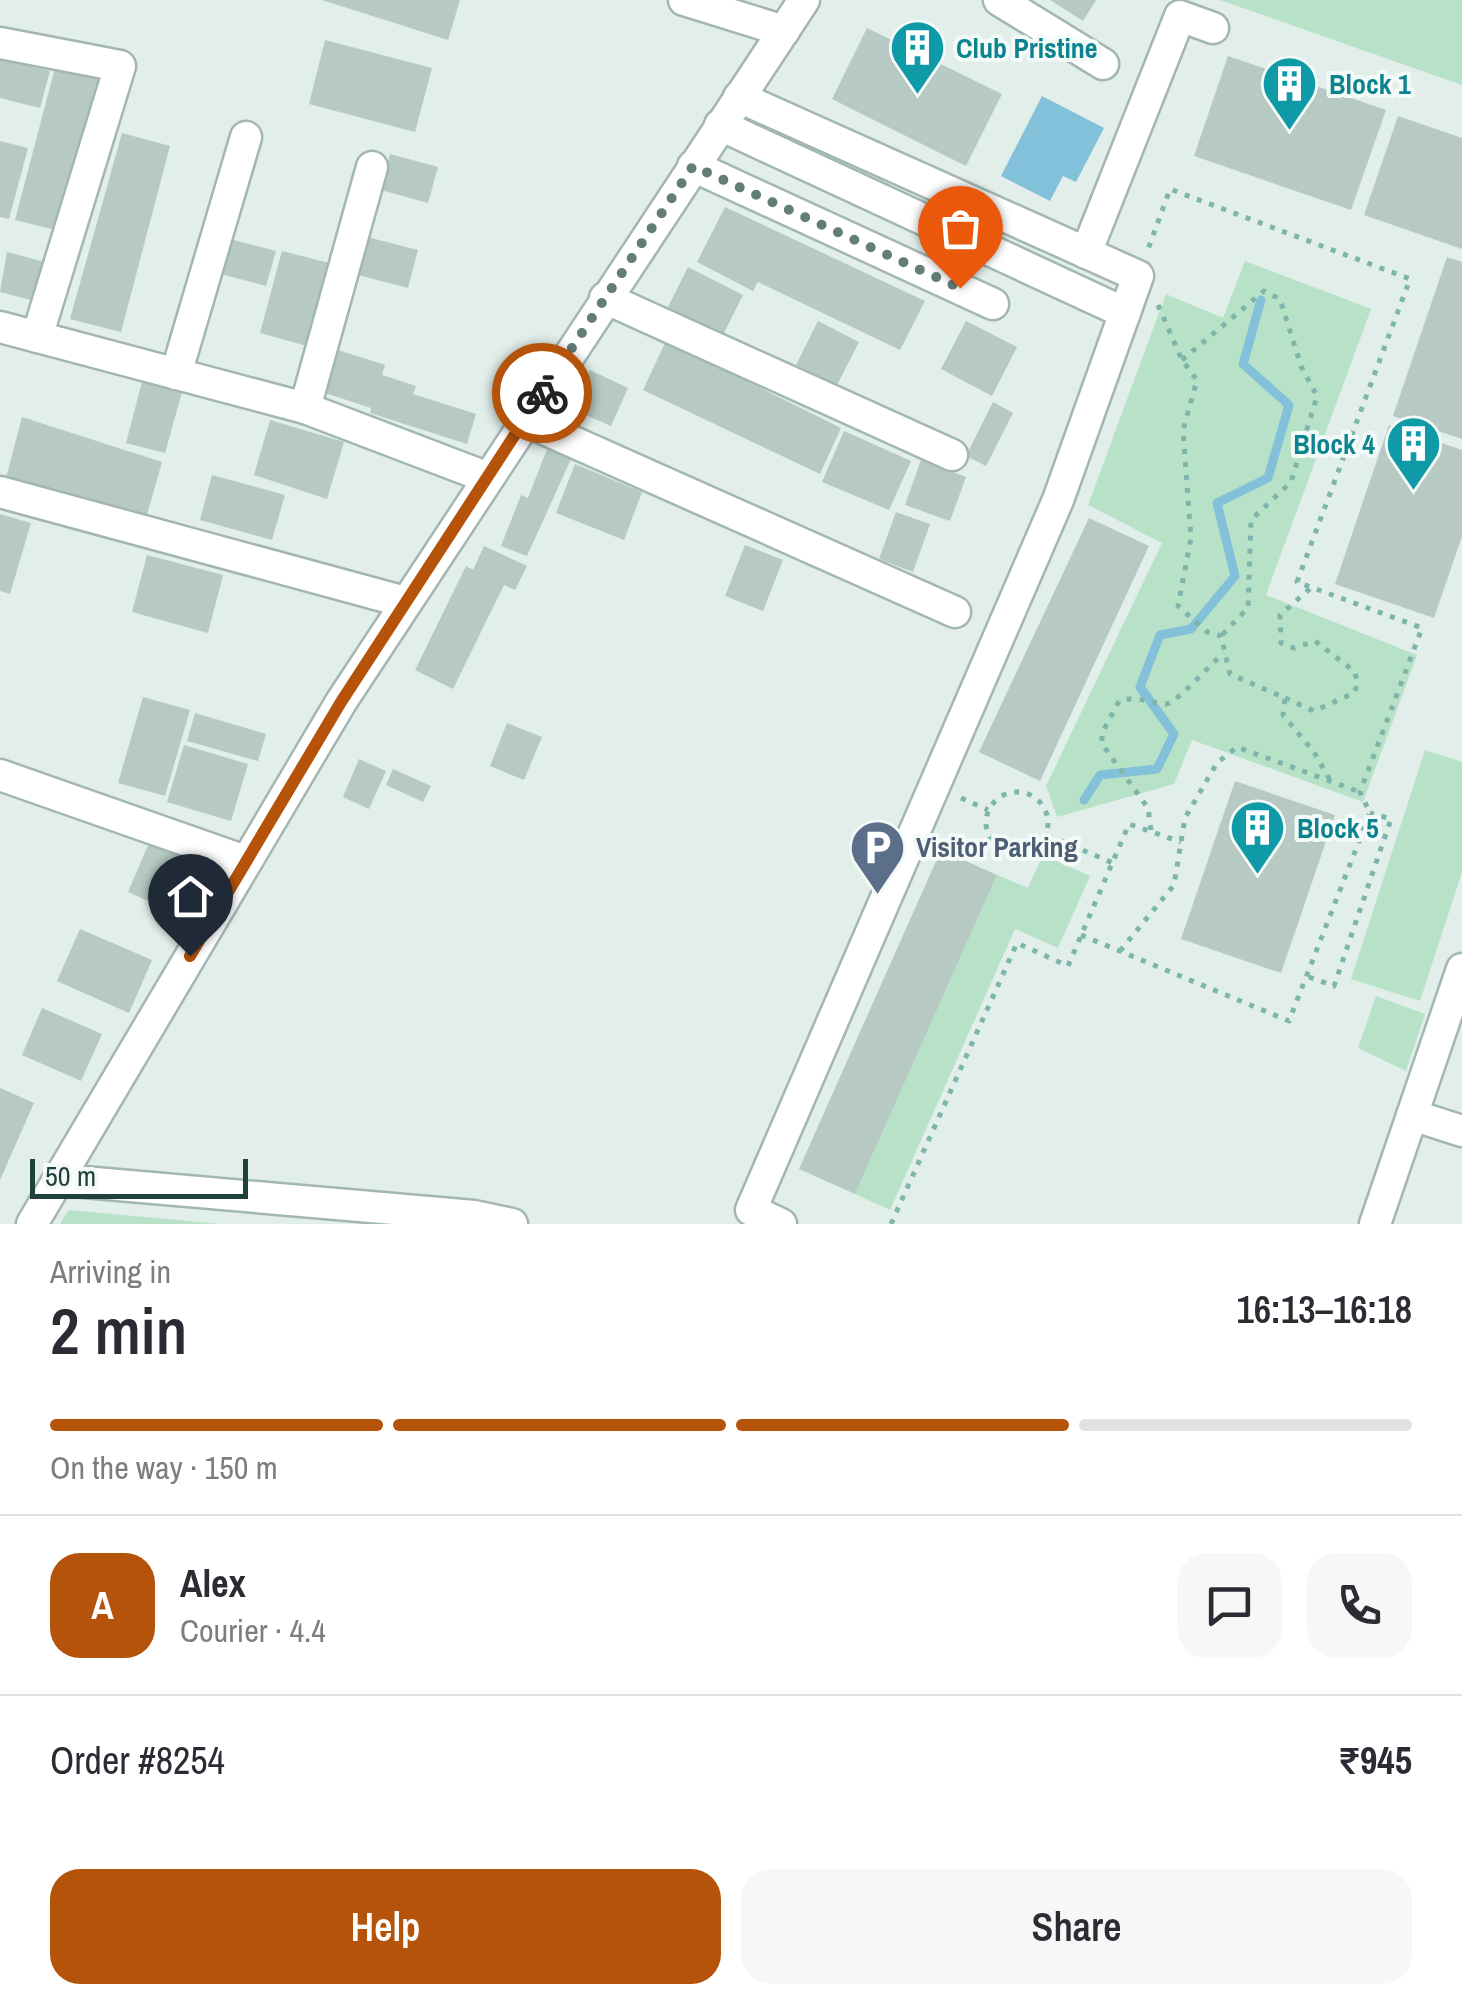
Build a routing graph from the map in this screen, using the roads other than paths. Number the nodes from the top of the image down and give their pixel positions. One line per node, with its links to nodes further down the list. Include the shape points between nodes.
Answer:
1 (684, 0): 5 (street)
2 (804, 0): 5 (street)
3 (999, 0): 7 (street)
4 (1213, 28): 13 (street, via 1180,16)
5 (784, 30): 8 (street)
6 (0, 43): 18 (street, via 120,66)
7 (1103, 64)
8 (739, 98): 9 (street); 13 (street)
9 (720, 125): 11 (street); 16 (street)
10 (246, 137): 19 (street)
11 (693, 166): 14 (street); 15 (street)
12 (372, 167): 20 (street)
13 (1086, 253): 16 (street, via 1138,276)
14 (606, 298): 21 (street); 22 (street)
15 (993, 304)
16 (1125, 313): 36 (street, via 1058,500 750,1210)
17 (0, 328): 18 (street)
18 (37, 337): 19 (street)
19 (176, 374): 20 (street)
20 (306, 408): 23 (street)
21 (524, 420): 23 (street); 26 (street)
22 (952, 455)
23 (486, 478): 25 (street)
24 (0, 492): 25 (street)
25 (406, 602): 28 (street)
26 (955, 612)
27 (0, 775): 28 (street)
28 (245, 860): 32 (street)
29 (1461, 976): 30 (street)
30 (1412, 1115): 31 (street); 37 (street)
31 (1462, 1132)
32 (61, 1180): 33 (street); 34 (street)
33 (424, 1218): 35 (street)
34 (32, 1224)
35 (512, 1224)
36 (781, 1224)
37 (1374, 1224)

